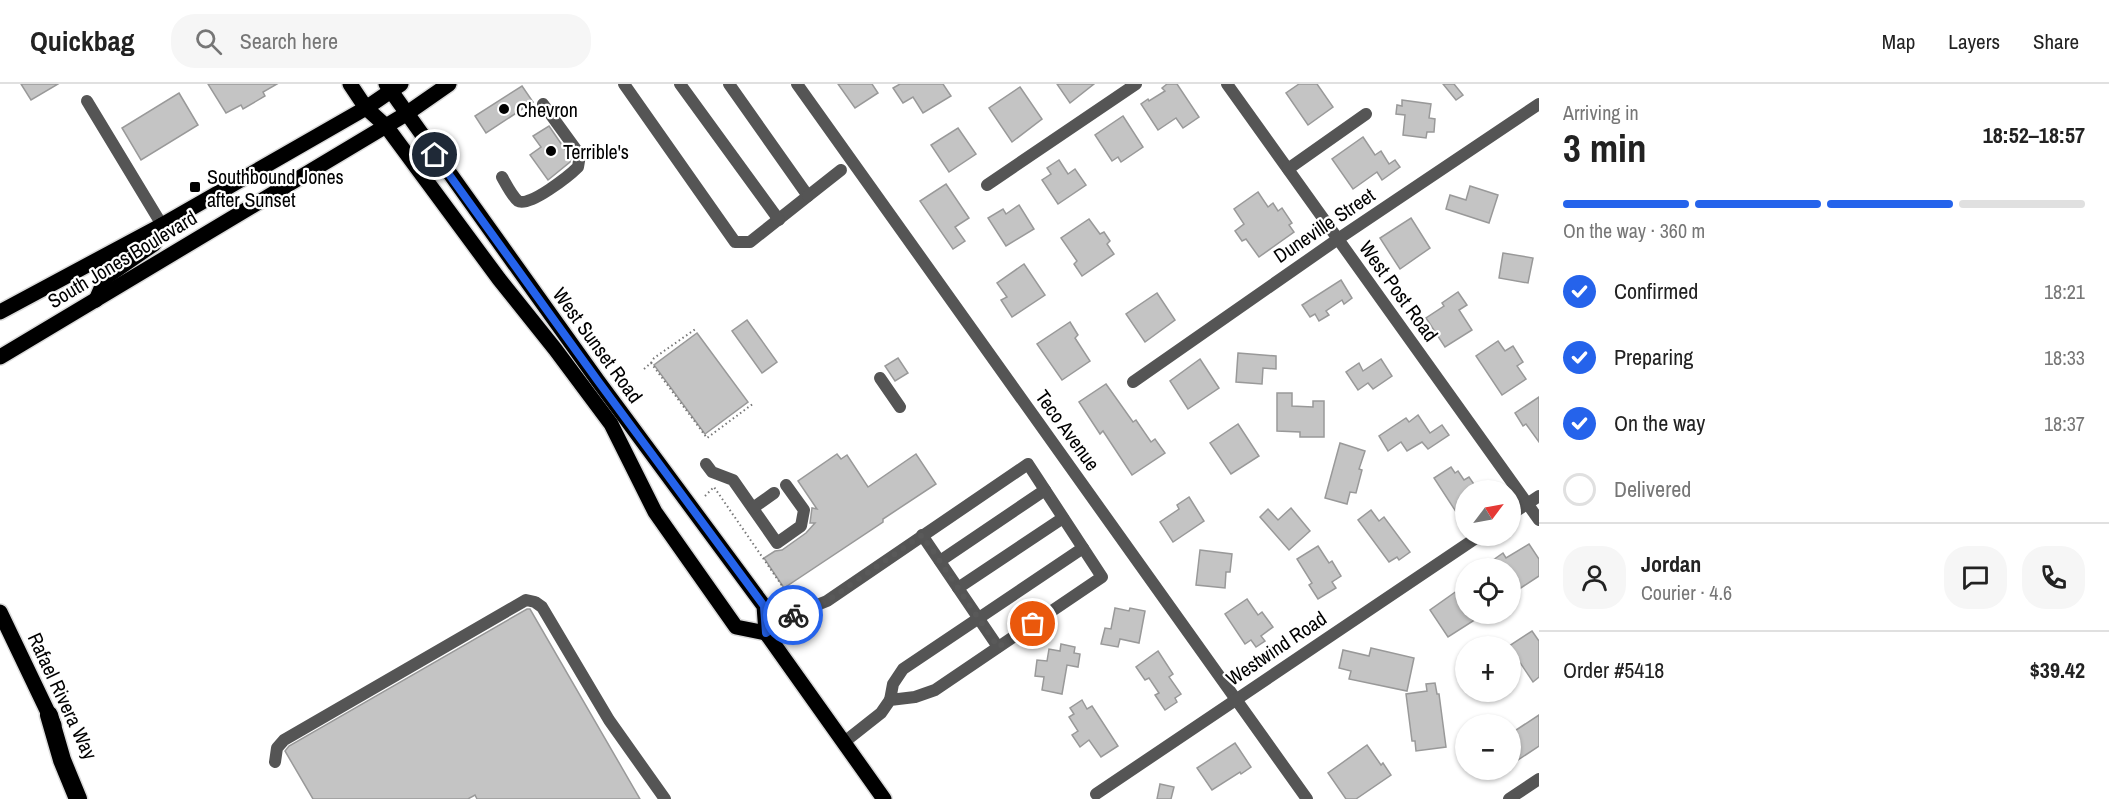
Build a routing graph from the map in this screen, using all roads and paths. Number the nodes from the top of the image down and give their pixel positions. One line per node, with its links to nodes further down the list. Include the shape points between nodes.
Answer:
1 (350, 84): 13 (main road, West Sunset Road)
2 (449, 84): 14 (main road, South Jones Boulevard)
3 (624, 84): 22 (street, via 735,242 750,242)
4 (680, 84): 22 (street)
5 (729, 84): 21 (street)
6 (797, 84): 56 (street, Teco Avenue)
7 (1136, 84): 20 (street)
8 (1227, 84): 18 (street, West Post Road)
9 (393, 86): 13 (main road, South Jones Boulevard); 14 (main road, West Sunset Road)
10 (87, 101): 23 (street)
11 (543, 104): 19 (street, via 580,155 579,167 542,195 523,202)
12 (1539, 104): 24 (street, Duneville Street)
13 (366, 108): 16 (main road, West Sunset Road); 23 (main road, South Jones Boulevard)
14 (406, 114): 16 (main road, South Jones Boulevard); 54 (main road, West Sunset Road, via 764,606)
15 (1366, 114): 18 (street)
16 (386, 126): 25 (main road, South Jones Boulevard); 54 (main road, West Sunset Road, via 612,424 655,512 736,627)
17 (841, 170): 21 (street)
18 (1288, 170): 24 (street, West Post Road)
19 (502, 177)
20 (987, 185)
21 (808, 196): 22 (street)
22 (778, 220)
23 (162, 225): 25 (main road, via 154,244 106,277); 26 (main road, South Jones Boulevard)
24 (1338, 239): 32 (street, Duneville Street); 41 (street, West Post Road)
25 (96, 300): 28 (main road, South Jones Boulevard)
26 (0, 312)
27 (697, 328): 29 (path)
28 (0, 357)
29 (651, 363): 30 (path); 33 (path, via 706,438)
30 (644, 369)
31 (880, 378): 34 (street)
32 (1133, 382)
33 (754, 403)
34 (900, 407)
35 (706, 464): 42 (street, via 712,472 733,480)
36 (786, 485): 42 (street, via 804,510 801,526 777,543)
37 (1045, 490): 44 (street); 46 (street, via 1028,464); 49 (street)
38 (774, 493): 42 (street)
39 (705, 496): 51 (path, via 714,487)
40 (1539, 496): 41 (street)
41 (1528, 504): 43 (street); 45 (street, West Post Road)
42 (753, 508)
43 (1521, 508)
44 (1063, 518): 48 (street); 50 (street)
45 (1539, 520)
46 (922, 535): 49 (street); 54 (street, via 827,601 792,615)
47 (1464, 546): 56 (street, Westwind Road)
48 (1083, 548): 53 (street); 55 (street, via 1102,577)
49 (940, 561): 50 (street)
50 (958, 588): 53 (street)
51 (788, 593)
52 (0, 612): 58 (main road, Rafael Rivera Way)
53 (978, 618): 55 (street); 57 (street, via 903,669 893,684)
54 (766, 633): 59 (main road, West Sunset Road)
55 (998, 647): 57 (street, via 935,690)
56 (1236, 699): 62 (street, Westwind Road); 68 (street, Teco Avenue)
57 (890, 700): 59 (street, via 881,713)
58 (49, 715): 64 (highway); 65 (main road, Rafael Rivera Way)
59 (843, 743): 67 (main road, West Sunset Road)
60 (274, 762): 66 (street, via 277,748 284,740 526,600 542,607 609,720)
61 (1539, 779): 63 (street)
62 (1096, 794)
63 (1523, 795): 69 (street)
64 (78, 799)
65 (87, 799)
66 (664, 799)
67 (884, 799)
68 (1307, 799)
69 (1509, 799)

